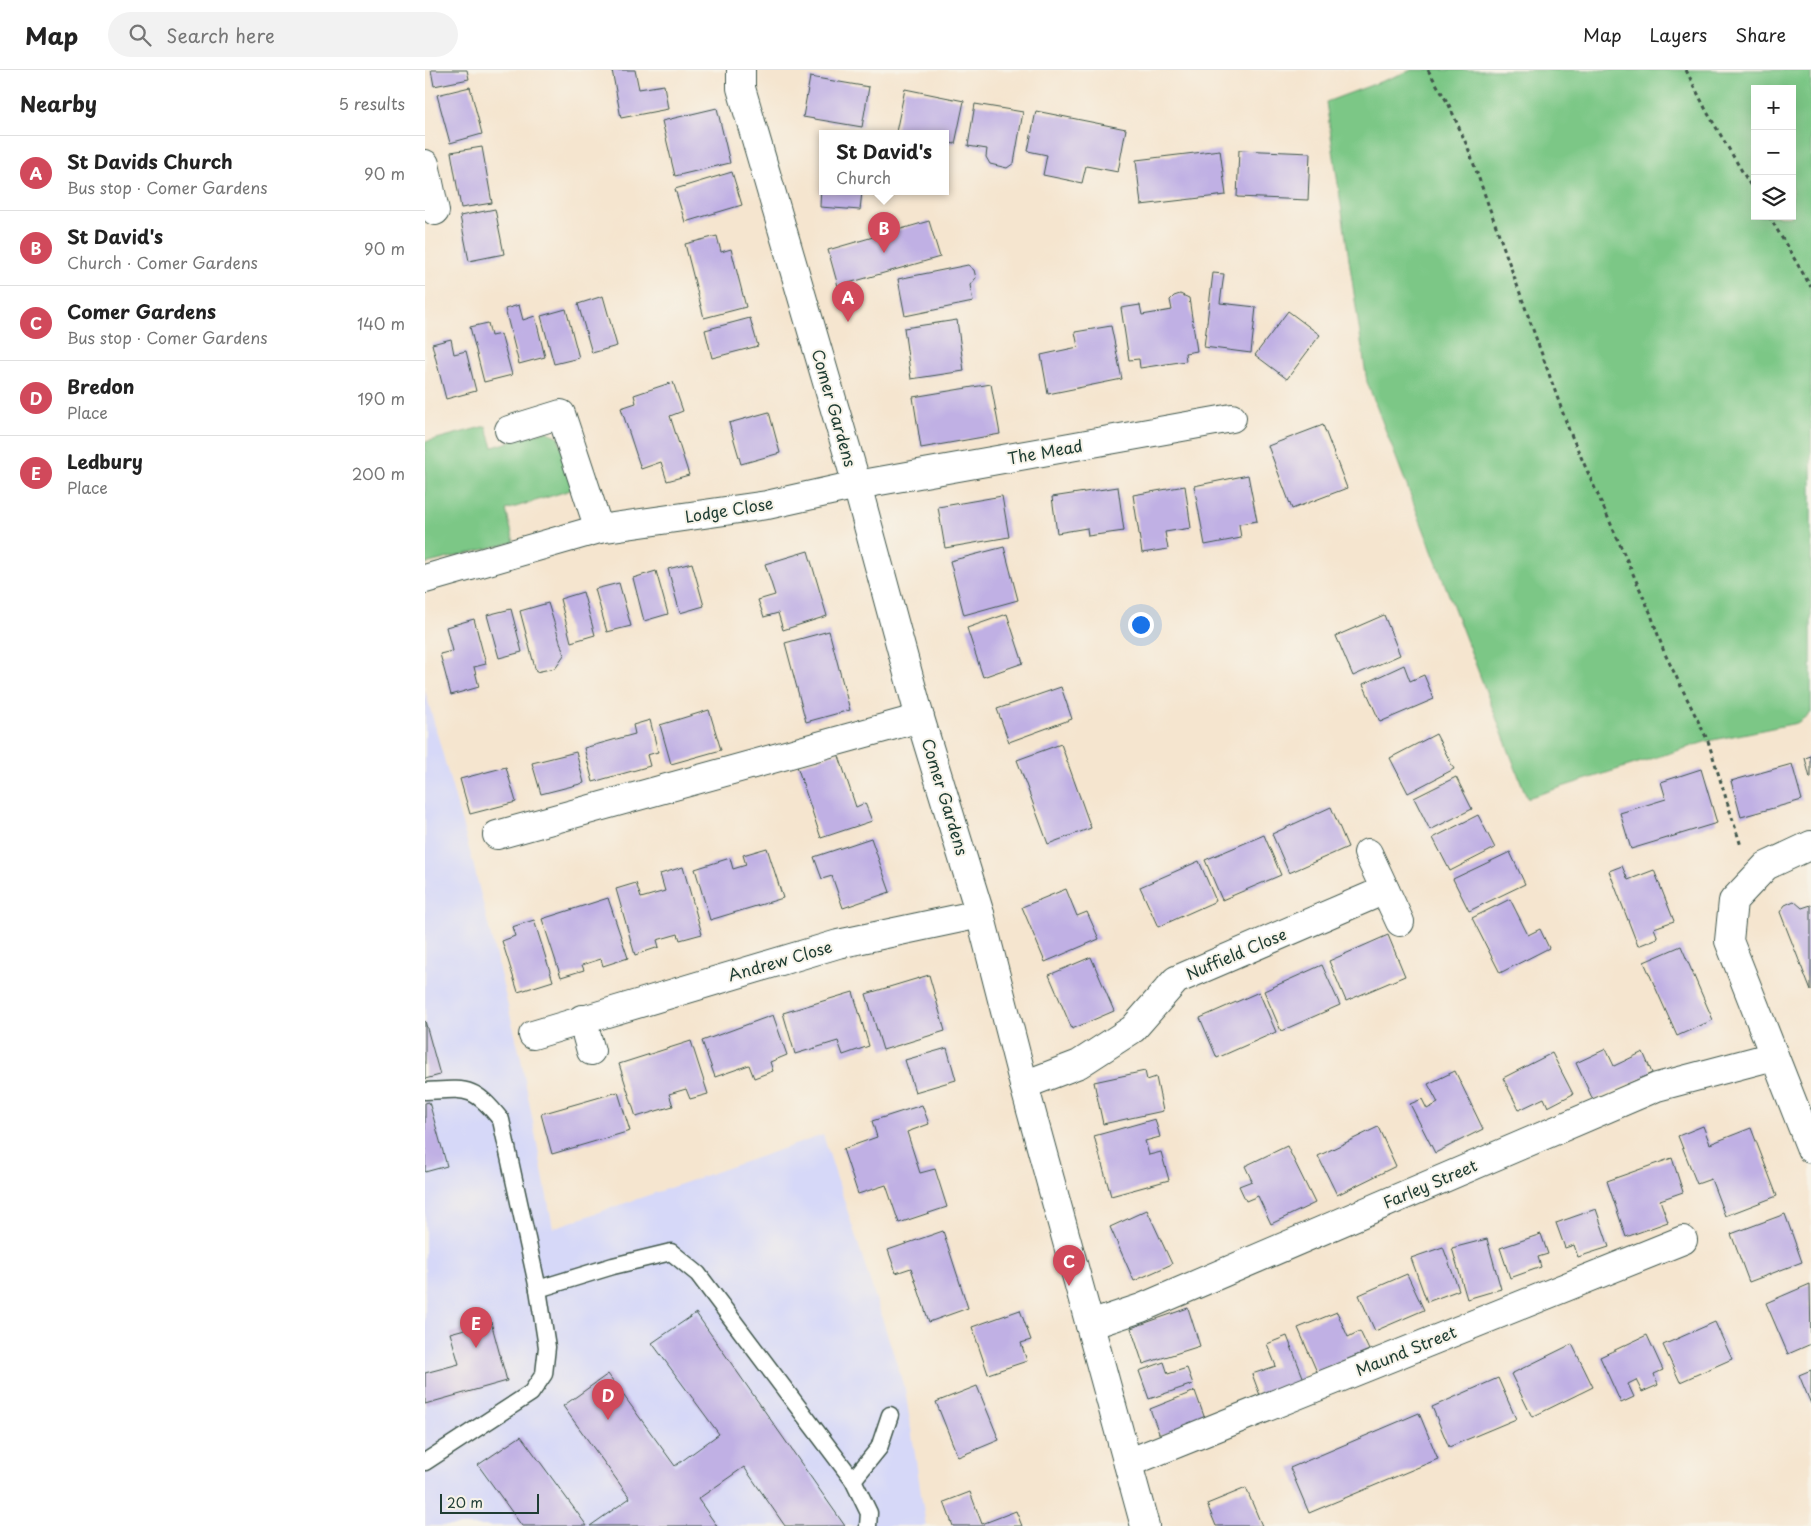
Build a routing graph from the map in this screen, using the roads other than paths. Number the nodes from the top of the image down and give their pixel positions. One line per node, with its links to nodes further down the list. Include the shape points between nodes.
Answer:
1 (741, 70): 6 (street, Comer Gardens, via 741,88)
2 (425, 164): 3 (street)
3 (435, 211)
4 (1232, 418): 6 (street, The Mead)
5 (509, 430): 7 (street, via 561,414)
6 (857, 485): 7 (street, Lodge Close, via 767,504); 9 (street, Comer Gardens)
7 (599, 529): 8 (street, Lodge Close)
8 (425, 579)
9 (920, 718): 10 (street); 14 (street, Comer Gardens)
10 (497, 835)
11 (1811, 845): 19 (street, via 1767,866 1733,901 1729,941)
12 (1368, 852): 13 (street)
13 (1385, 890): 15 (street); 20 (street, Nuffield Close, via 1176,980 1133,1028 1079,1064)
14 (980, 914): 16 (street, Andrew Close, via 838,944); 20 (street, Comer Gardens)
15 (1400, 922)
16 (582, 1019): 17 (street, Andrew Close); 18 (street)
17 (533, 1035)
18 (591, 1051)
19 (1774, 1056): 22 (street); 25 (street, Farley Street, via 1657,1087 1150,1304)
20 (1024, 1085): 25 (street, Comer Gardens)
21 (425, 1091): 24 (lane, via 466,1089 484,1099 501,1120)
22 (1811, 1149)
23 (1683, 1240): 28 (street, Maund Street)
24 (538, 1290): 27 (lane, via 547,1347 544,1374 531,1393); 29 (lane, via 671,1252 698,1274)
25 (1089, 1325): 28 (street, Comer Gardens)
26 (889, 1415): 29 (lane, via 879,1448)
27 (425, 1462)
28 (1128, 1463): 31 (street, Comer Gardens)
29 (853, 1480): 30 (lane, via 869,1513)
30 (868, 1526)
31 (1145, 1526)

